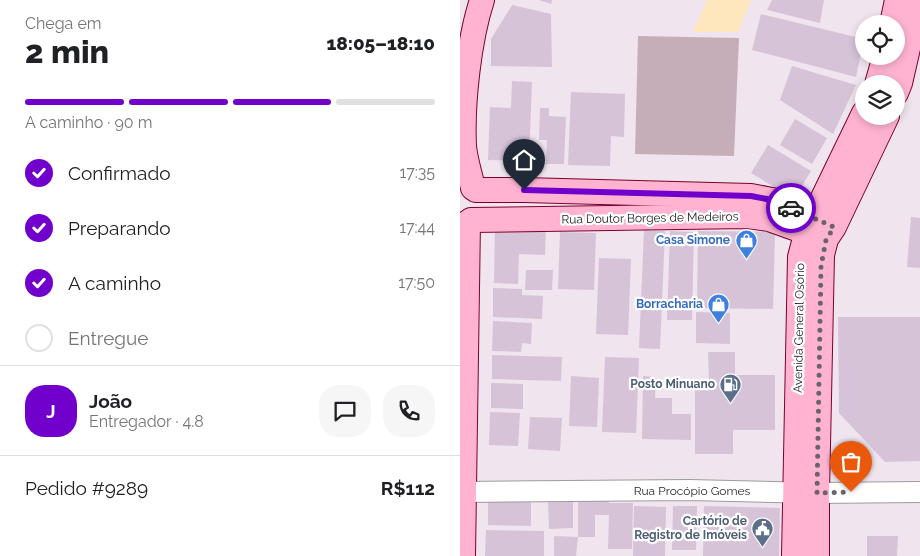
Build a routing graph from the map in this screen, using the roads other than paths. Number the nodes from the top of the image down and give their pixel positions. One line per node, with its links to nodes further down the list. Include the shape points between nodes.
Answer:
1 (482, 0): 7 (main road, via 466,82)
2 (910, 1): 3 (main road); 4 (main road)
3 (899, 15)
4 (901, 75)
5 (860, 125): 11 (main road, Avenida General Osório)
6 (883, 125): 11 (main road, Avenida General Osório)
7 (462, 154): 8 (main road)
8 (470, 187): 9 (main road, Rua Doutor Borges de Medeiros); 10 (main road, via 480,198 481,206 478,214)
9 (760, 207): 10 (main road, Rua Doutor Borges de Medeiros); 11 (main road, Rua Doutor Borges de Medeiros)
10 (466, 221): 12 (main road)
11 (820, 229): 13 (main road, Avenida General Osório, via 800,257)
12 (461, 492): 13 (street, Rua Procópio Gomes); 15 (main road)
13 (806, 492): 14 (street, Rua Procópio Gomes); 16 (main road, Avenida General Osório); 17 (main road, Avenida General Osório)
14 (920, 492)
15 (463, 556)
16 (794, 556)
17 (817, 556)

